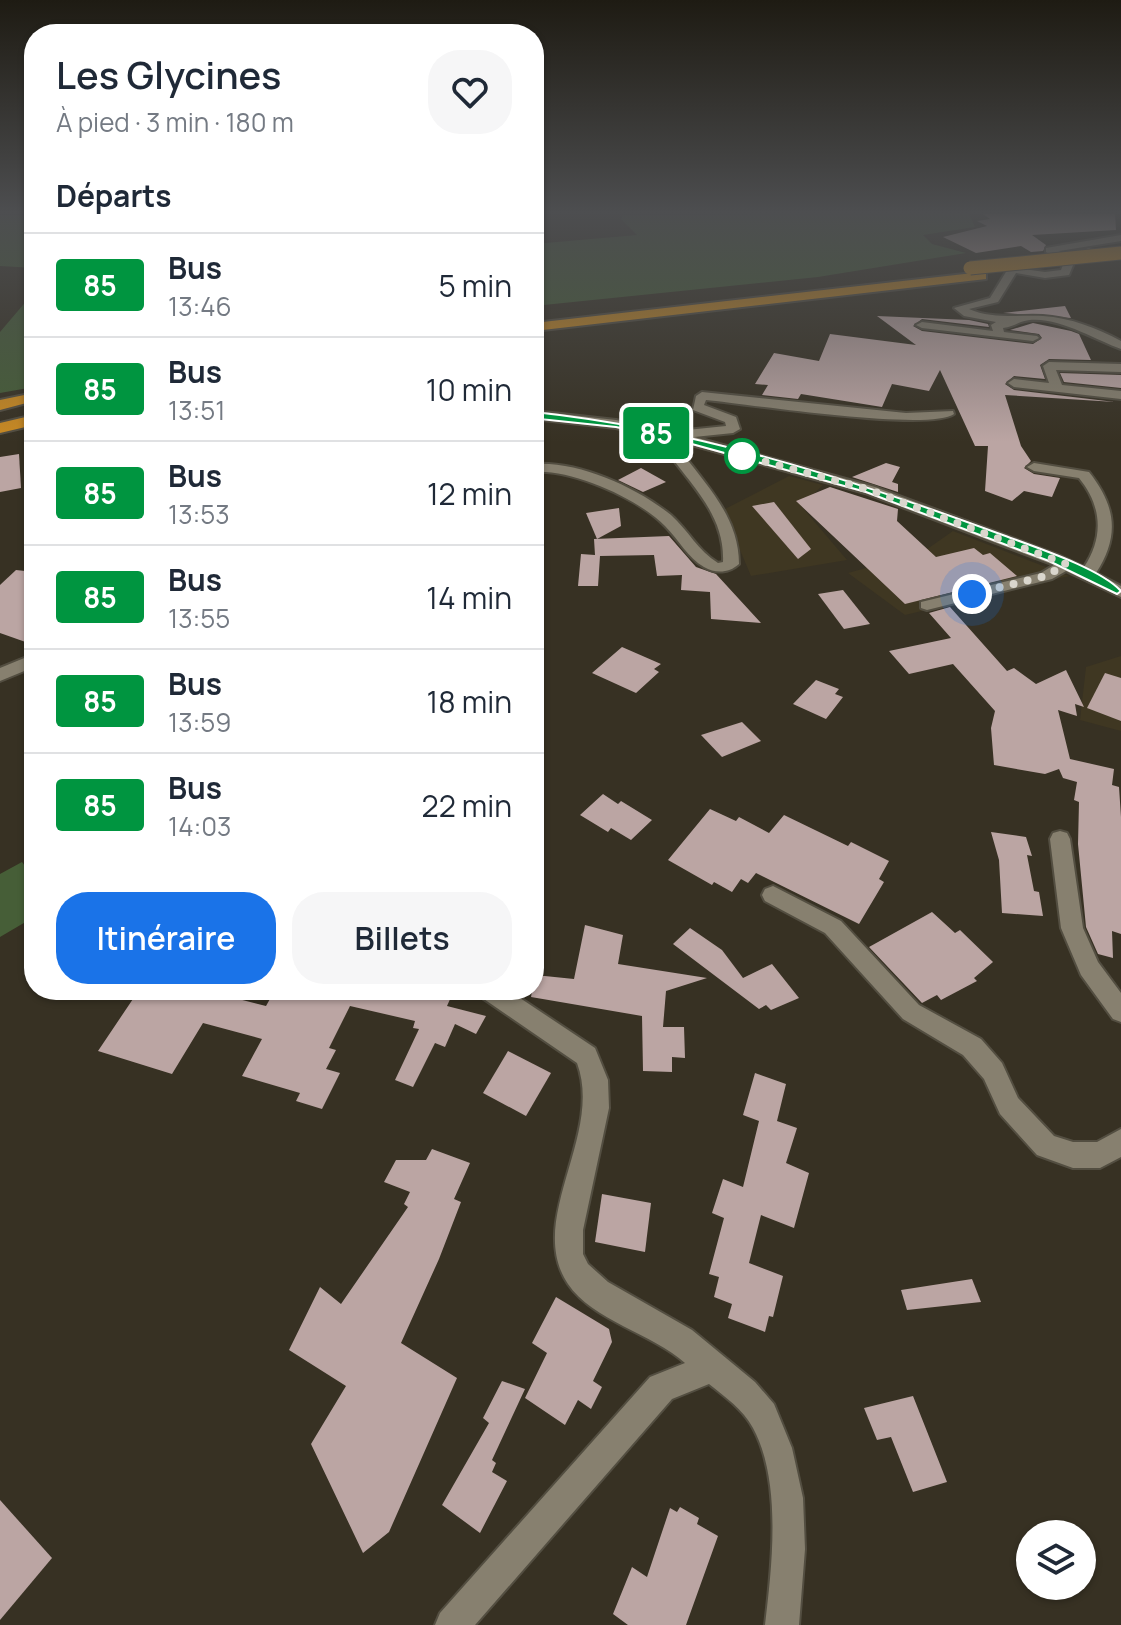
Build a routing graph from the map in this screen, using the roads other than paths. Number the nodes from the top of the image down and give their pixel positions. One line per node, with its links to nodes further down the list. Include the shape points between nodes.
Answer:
1 (767, 290): 4 (highway, bridge)
2 (860, 290): 7 (highway)
3 (1000, 290): 5 (street, via 994,300 959,308 981,316)
4 (544, 314)
5 (1059, 321): 8 (street, via 1001,323); 10 (street, via 1091,329)
6 (922, 325): 8 (street)
7 (544, 326)
8 (999, 335): 9 (street)
9 (1033, 338)
10 (1121, 346)
11 (1121, 368): 13 (street, via 1049,366)
12 (1014, 383): 13 (street)
13 (1057, 388): 14 (street)
14 (1121, 395)
15 (24, 399): 16 (highway)
16 (0, 405)
17 (948, 414): 21 (street, via 906,417 702,396 697,407 731,420 733,429)
18 (544, 416): 21 (street)
19 (24, 422): 20 (highway)
20 (0, 428)
21 (682, 438): 22 (street, via 676,454 712,497 733,553 724,568 714,567 666,519 636,500); 25 (street, via 870,490)
22 (544, 467)
23 (1034, 467): 24 (street, via 1084,475 1103,501)
24 (1114, 533): 26 (street)
25 (1066, 564): 26 (street); 28 (street, via 1046,576)
26 (1088, 573): 27 (street)
27 (1121, 592)
28 (927, 605)
29 (24, 664): 30 (street)
30 (0, 675)
31 (1060, 839): 34 (street, via 1072,928 1089,968)
32 (773, 895): 35 (street, via 833,927 911,1012 972,1047 993,1071 1009,1106 1046,1146 1073,1155 1100,1155)
33 (504, 1000): 36 (street, via 586,1056 594,1068 589,1148 567,1241 571,1264 578,1276 670,1333)
34 (1121, 1012)
35 (1121, 1142)
36 (712, 1368): 37 (street, via 661,1388); 38 (street, via 745,1393 767,1423 789,1514)
37 (452, 1625)
38 (782, 1625)

